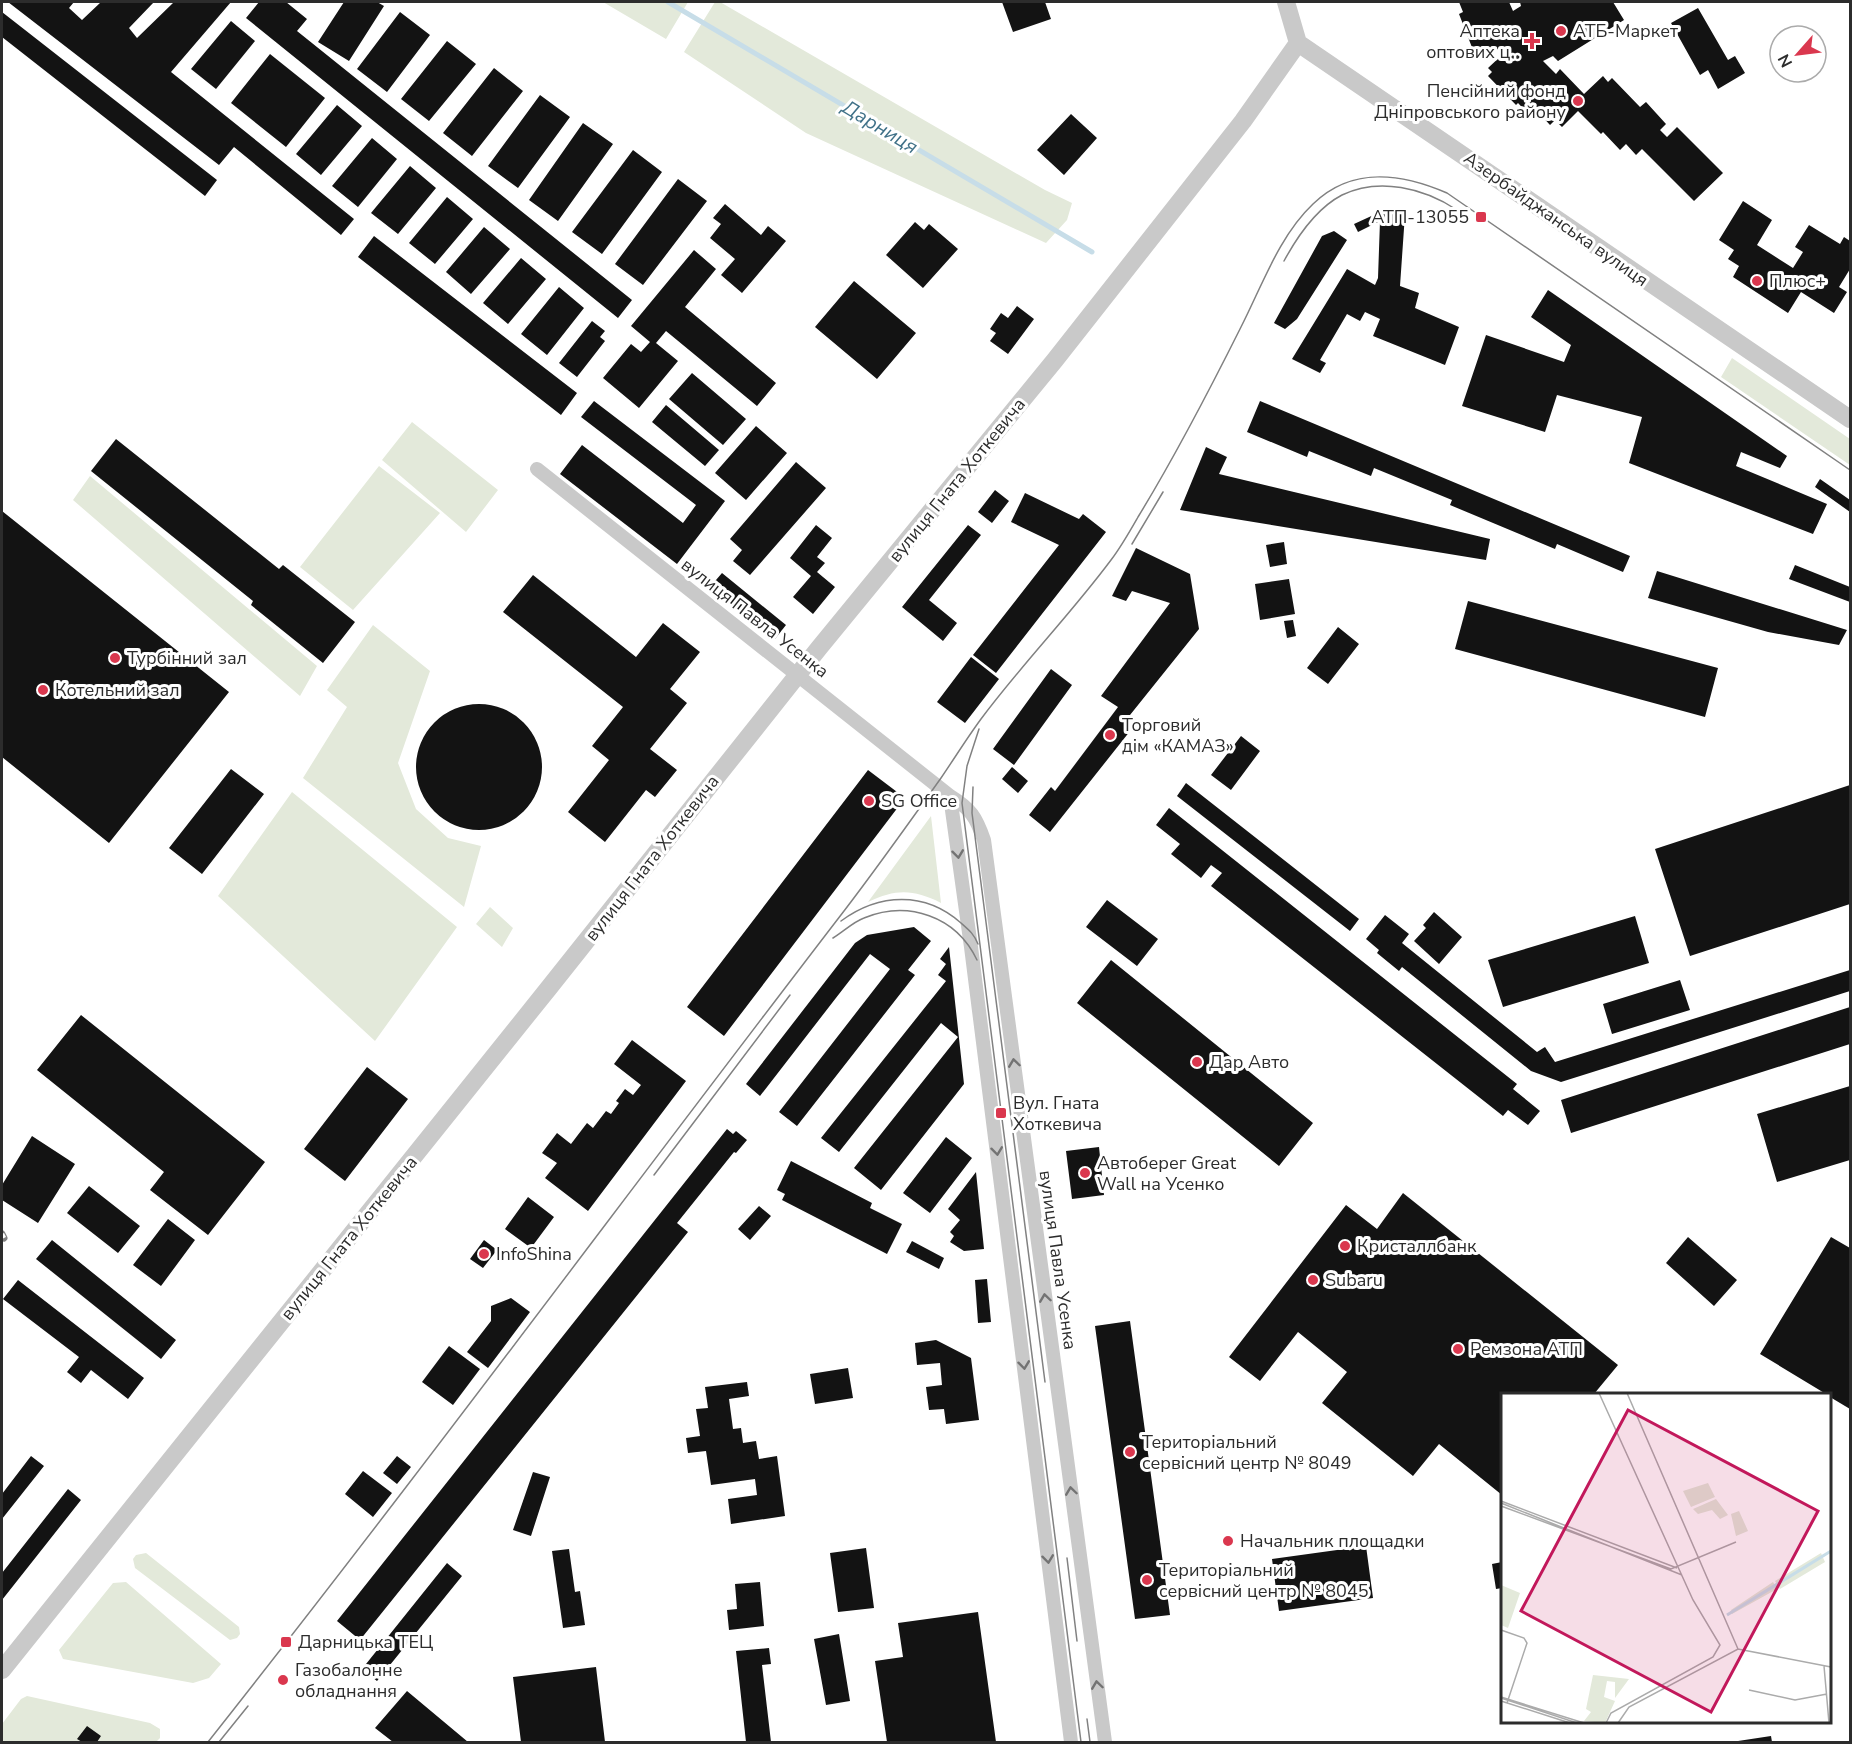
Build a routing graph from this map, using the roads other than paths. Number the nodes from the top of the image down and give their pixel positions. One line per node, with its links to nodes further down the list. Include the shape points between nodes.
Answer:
1 (1286, 2): 2 (street)
2 (1298, 43): 3 (street, Азербайджанська вулиця); 5 (street, вулиця Гната Хоткевича, via 1243,121 1055,360)
3 (1851, 419)
4 (537, 470): 5 (street, вулиця Павла Усенка)
5 (797, 675): 6 (street, вулиця Павла Усенка); 7 (street, вулиця Гната Хоткевича)
6 (950, 796): 8 (street, one-way to 8); 9 (street, вулиця Павла Усенка, one-way to 6, via 984,840 972,813)
7 (2, 1670)
8 (1071, 1743)
9 (1105, 1743)

